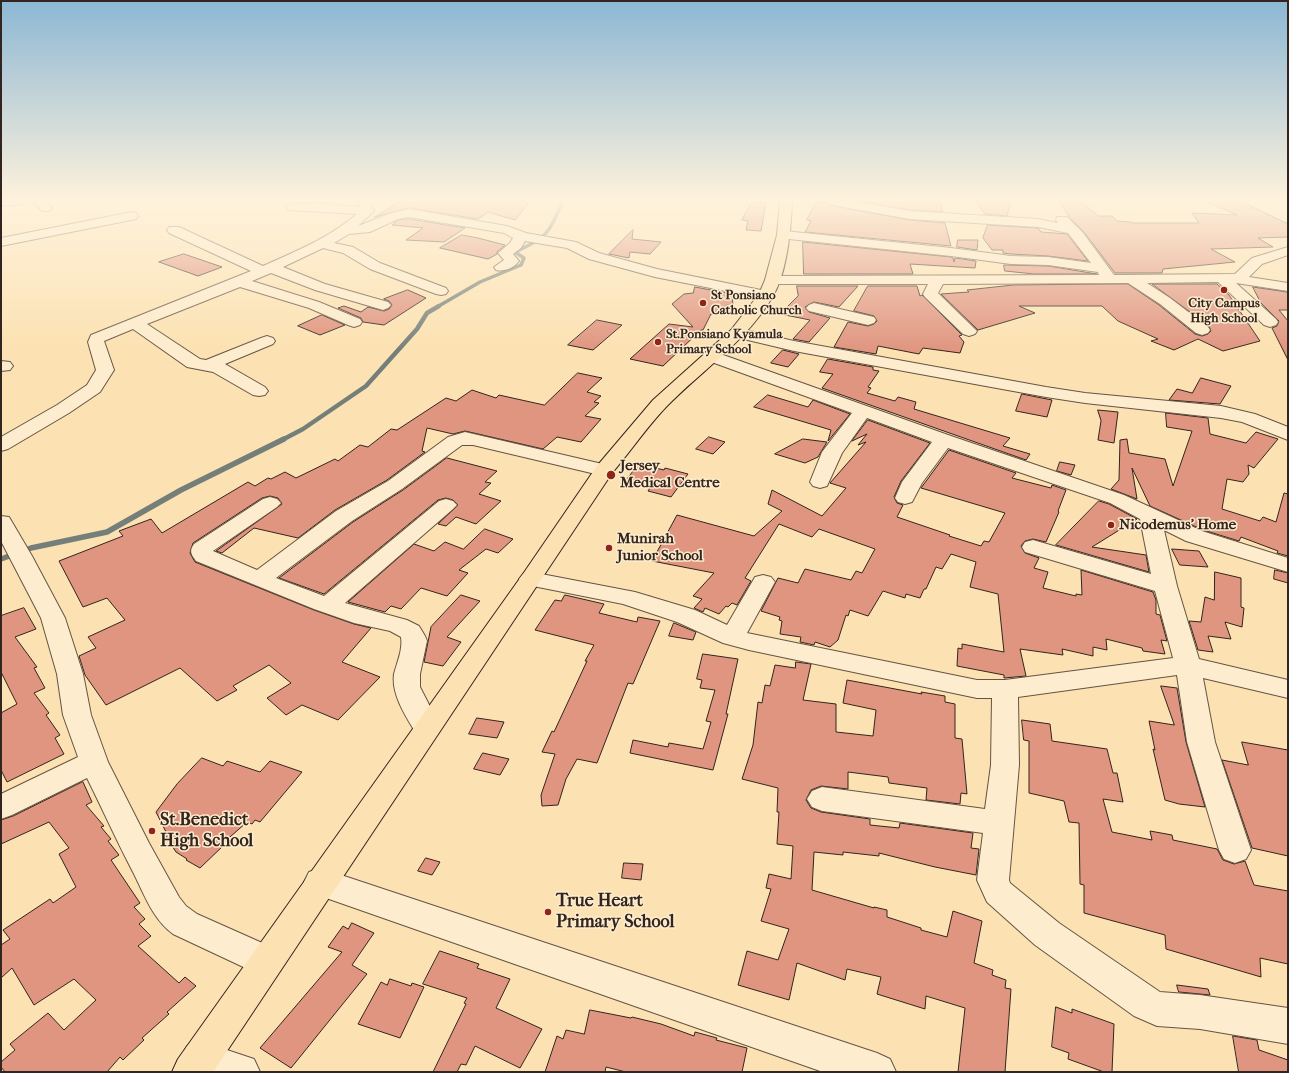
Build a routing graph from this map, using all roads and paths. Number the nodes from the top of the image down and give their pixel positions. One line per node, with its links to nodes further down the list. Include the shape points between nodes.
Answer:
1 (224, 251): 11 (street)
2 (306, 251): 11 (street)
3 (350, 251): 20 (street, via 375,266)
4 (508, 251): 10 (street, via 505,253 512,261)
5 (584, 251): 18 (street, via 655,274)
6 (779, 251): 18 (main road)
7 (942, 251): 12 (street, via 1011,260 1053,262)
8 (1089, 251): 12 (street)
9 (1288, 251): 14 (street, via 1257,261)
10 (501, 267)
11 (267, 269): 17 (street); 22 (street)
12 (1106, 274): 15 (street); 16 (street)
13 (1222, 278): 14 (street); 15 (street); 26 (street)
14 (1239, 278): 19 (street)
15 (1131, 279): 29 (street)
16 (938, 280): 21 (street); 28 (street, via 930,294)
17 (239, 282): 25 (street, via 314,305); 27 (street)
18 (769, 287): 21 (street); 30 (main road)
19 (1288, 287)
20 (441, 291)
21 (833, 296): 23 (street); 24 (street)
22 (383, 304)
23 (814, 308)
24 (868, 320)
25 (354, 322)
26 (1270, 322)
27 (135, 323): 33 (street, via 193,363); 40 (street, via 97,338 96,346 105,370 94,388)
28 (969, 330)
29 (1202, 330)
30 (737, 333): 32 (main road); 37 (street, via 794,346 1046,392 1221,412)
31 (267, 341): 33 (street)
32 (712, 356): 35 (street); 41 (main road, via 659,404)
33 (206, 366): 34 (street, via 219,368)
34 (259, 391)
35 (863, 411): 39 (street); 42 (street, via 832,452)
36 (1288, 420): 37 (street)
37 (1268, 426): 38 (street)
38 (1288, 434)
39 (944, 440): 43 (street, via 912,482); 46 (street, via 1118,500)
40 (1, 445)
41 (604, 470): 50 (street, via 473,439 460,439 395,485 344,516); 51 (main road)
42 (820, 482)
43 (906, 498)
44 (270, 503): 50 (street, via 202,549 204,556)
45 (446, 504): 54 (street)
46 (1150, 516): 49 (street, via 1205,540); 53 (street)
47 (1, 522): 60 (street, via 53,618 70,674 77,715)
48 (1033, 547): 53 (street)
49 (1288, 565)
50 (259, 579): 54 (street)
51 (531, 579): 55 (street, via 627,597 686,616); 59 (main road)
52 (763, 582): 55 (street)
53 (1165, 586): 56 (street)
54 (328, 605): 59 (street, via 398,625 407,629 413,636 414,647 407,668 407,687)
55 (732, 637): 57 (street, via 977,689)
56 (1188, 665): 57 (street); 58 (street); 64 (street, via 1201,742)
57 (1005, 689): 63 (street, via 1005,765)
58 (1288, 689)
59 (427, 728): 65 (main road)
60 (94, 762): 62 (street); 66 (street, via 138,852 174,916 184,924)
61 (822, 799): 63 (street)
62 (1, 807)
63 (998, 823): 67 (street, via 993,880 998,892 1047,934 1147,1004 1158,1009 1200,1012)
64 (1235, 850)
65 (320, 882): 66 (main road); 70 (street)
66 (266, 961): 68 (main road)
67 (1288, 1026)
68 (196, 1065): 69 (street)
69 (241, 1072)
70 (877, 1072)

